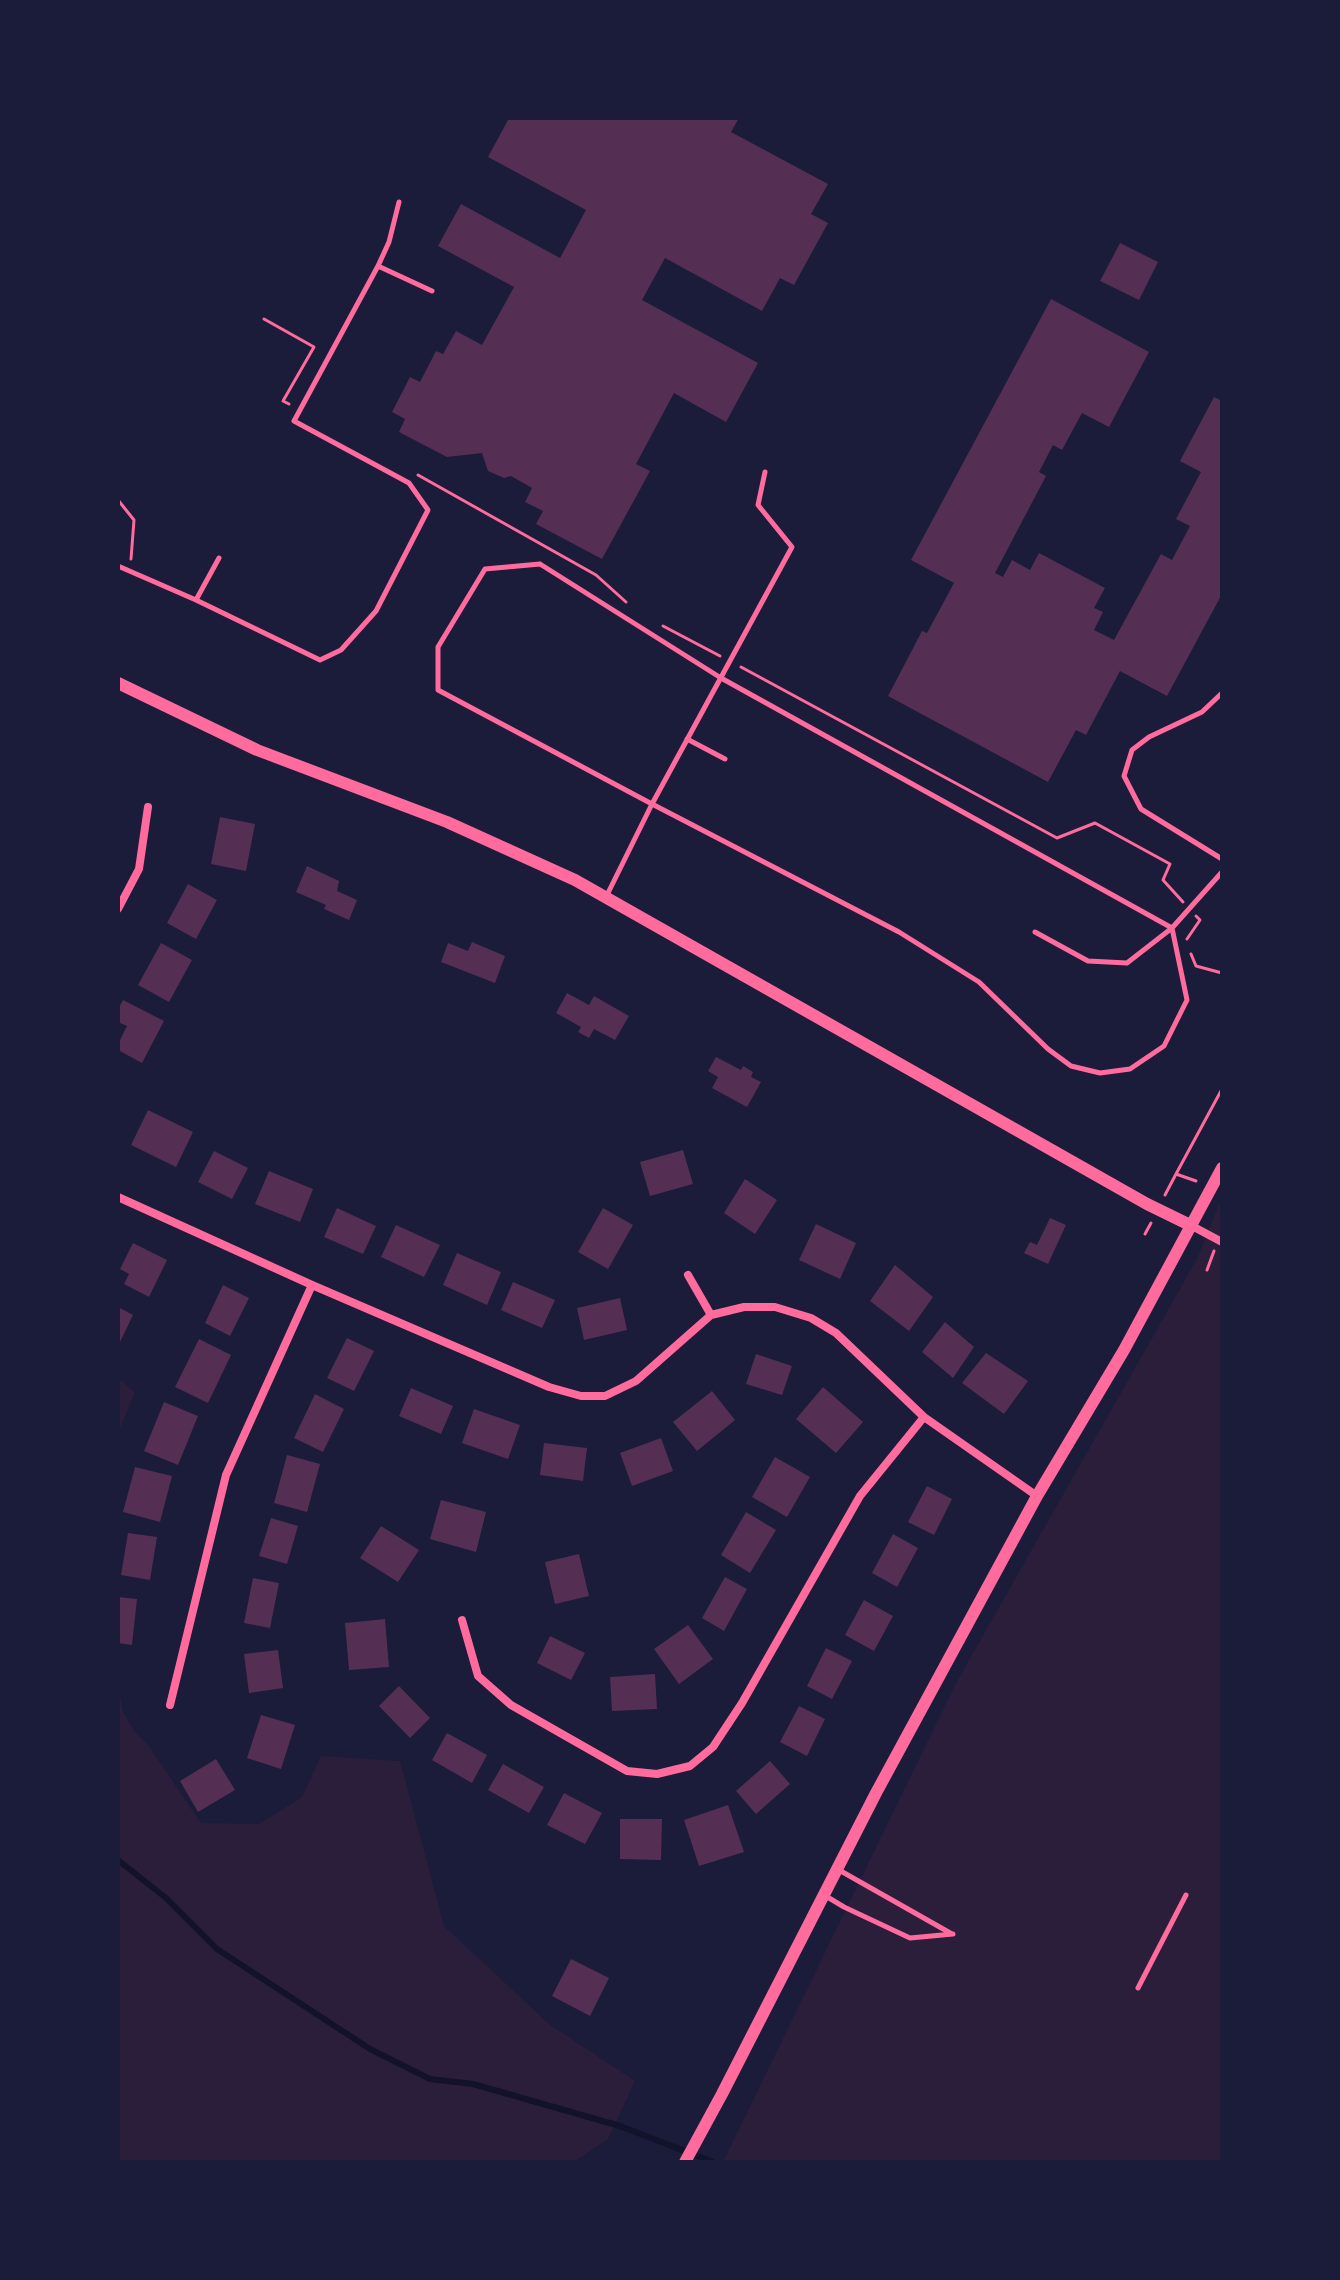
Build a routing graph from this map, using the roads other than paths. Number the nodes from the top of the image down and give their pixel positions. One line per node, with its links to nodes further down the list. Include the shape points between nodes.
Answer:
1 (399, 202): 2 (lane)
2 (378, 266): 3 (lane); 7 (lane, via 294,421 409,483 428,510 376,611 341,650 320,660)
3 (432, 291)
4 (765, 472): 8 (lane, via 758,505 792,547)
5 (219, 558): 7 (lane)
6 (118, 566): 7 (lane)
7 (196, 600)
8 (721, 678): 11 (lane); 13 (lane, via 540,564 485,569 438,647 438,690); 19 (lane)
9 (118, 683): 17 (street, via 257,750 447,822)
10 (1222, 693): 15 (lane, via 1202,712 1132,750 1124,776 1141,809)
11 (687, 739): 12 (lane); 13 (lane)
12 (725, 759)
13 (652, 804): 17 (lane); 19 (lane, via 899,932 979,982 1071,1066 1100,1073 1130,1069 1164,1046 1187,1000)
14 (148, 807): 18 (street, via 139,869)
15 (1222, 859)
16 (1222, 872): 19 (lane)
17 (606, 897): 23 (street)
18 (118, 909)
19 (1172, 928): 20 (lane, via 1127,963 1088,961)
20 (1035, 932)
21 (1222, 1168): 23 (street)
22 (118, 1197): 26 (street)
23 (1192, 1226): 24 (street); 29 (street)
24 (1222, 1242)
25 (688, 1275): 27 (street)
26 (312, 1285): 27 (street, via 581,1396 605,1396 636,1381); 31 (street, via 226,1475)
27 (711, 1315): 28 (street, via 775,1307 811,1318 836,1333)
28 (924, 1417): 29 (street); 30 (street, via 860,1496 742,1703 713,1747 690,1766 657,1774 627,1771 511,1705 478,1676)
29 (1037, 1496): 32 (street)
30 (462, 1620)
31 (170, 1705)
32 (837, 1869): 33 (street); 33 (lane, via 953,1934 910,1938)
33 (824, 1895): 36 (street)
34 (1186, 1895): 35 (lane)
35 (1138, 1988)
36 (685, 2162)

